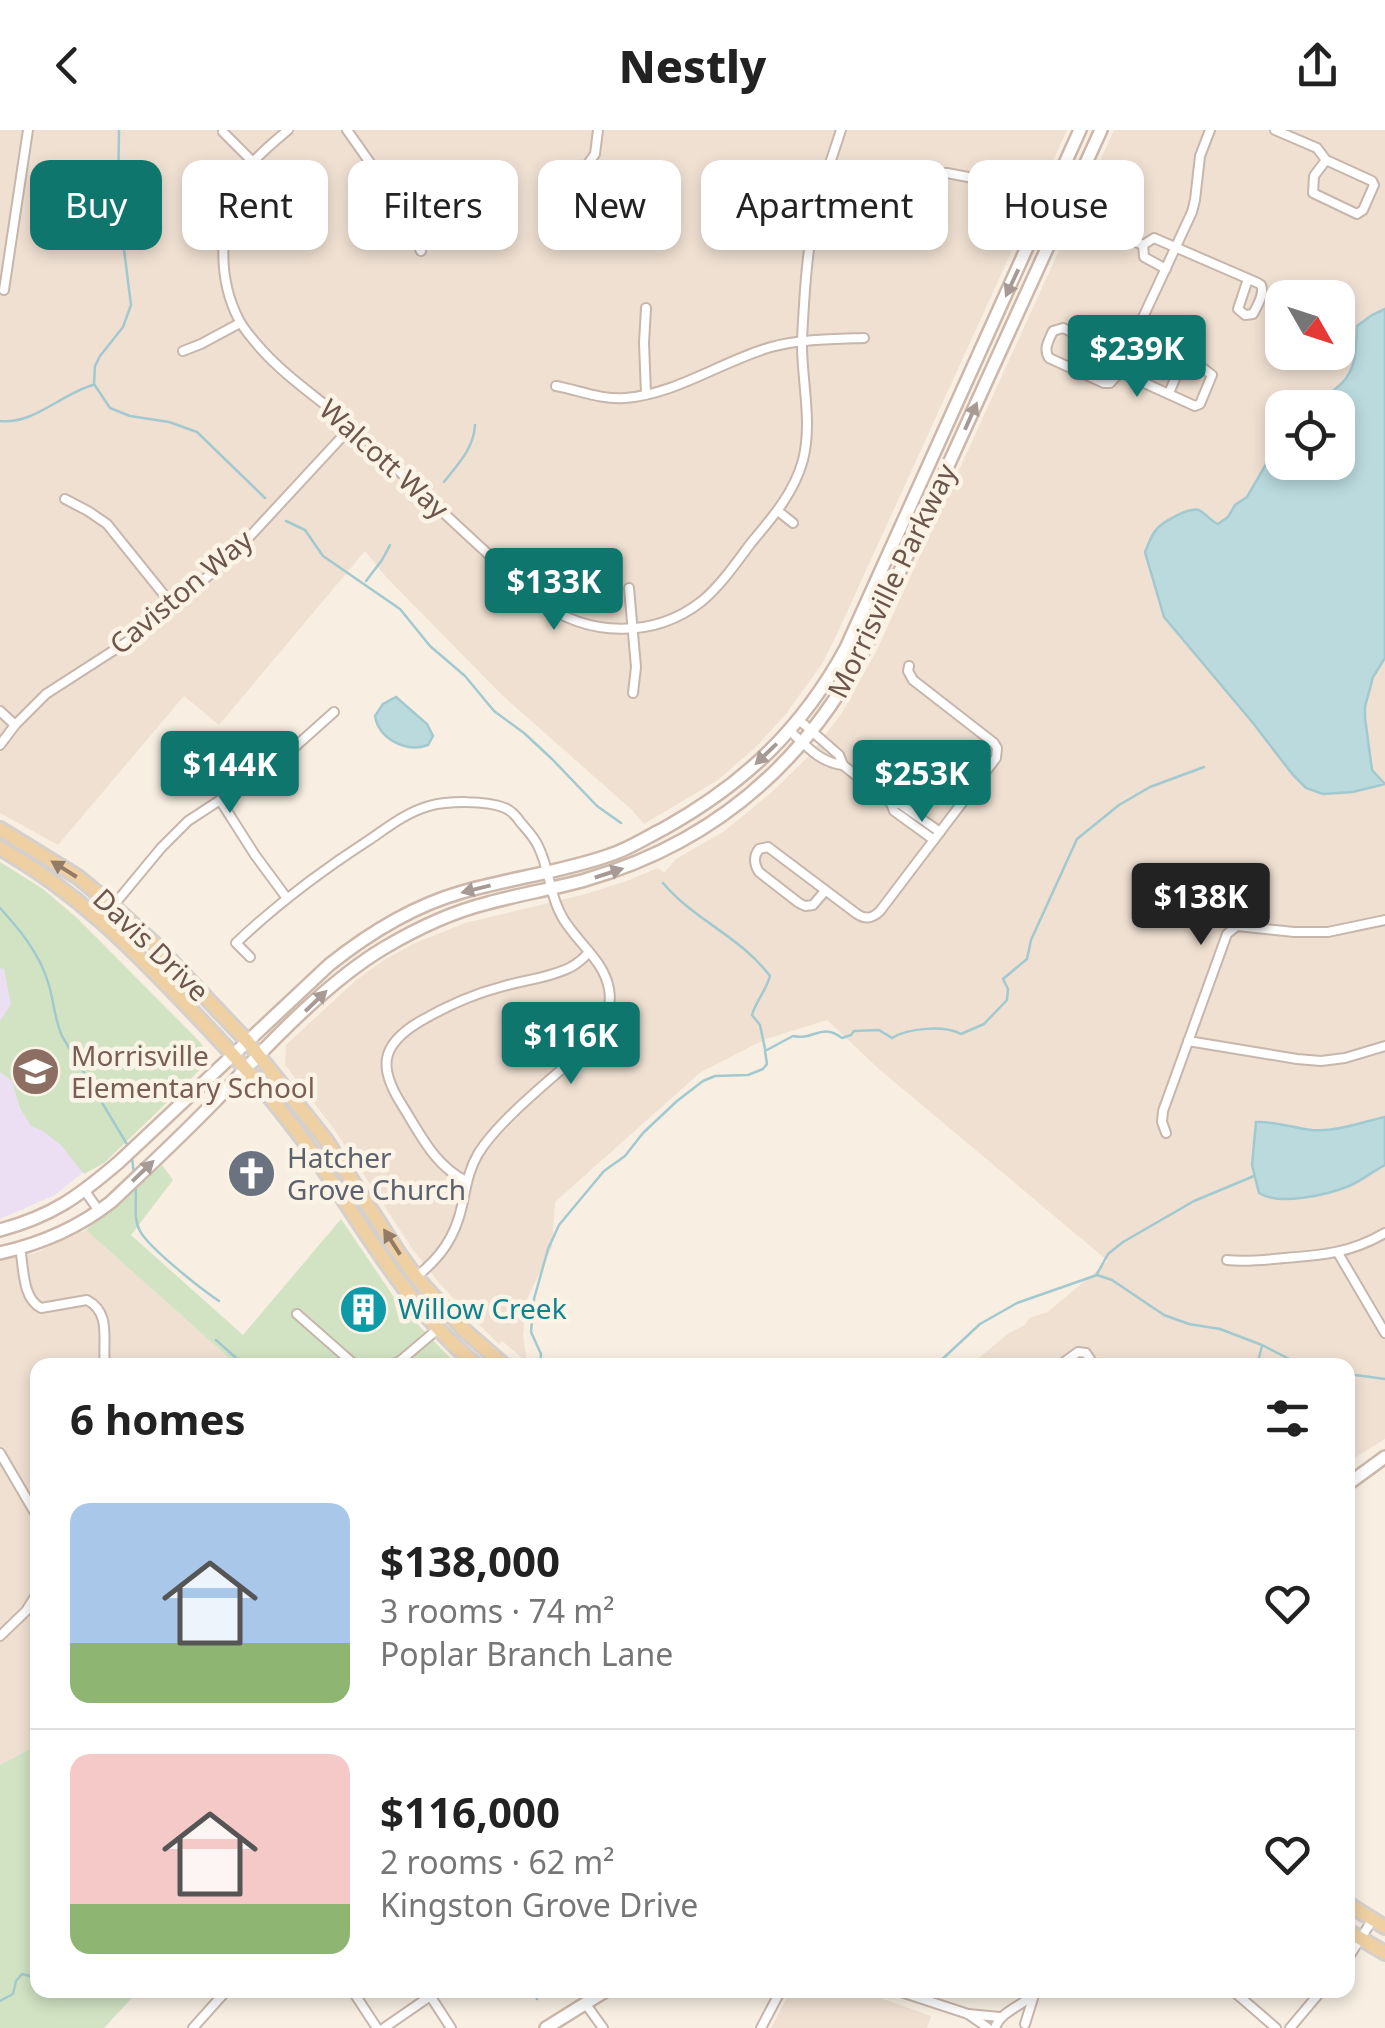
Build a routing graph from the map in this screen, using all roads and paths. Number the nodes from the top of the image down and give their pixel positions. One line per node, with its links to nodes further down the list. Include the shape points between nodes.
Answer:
1 (28, 130): 28 (street)
2 (288, 130): 12 (street, Walcott Way)
3 (347, 130): 25 (street)
4 (598, 130): 13 (street)
5 (841, 130): 14 (street, Walcott Way)
6 (1080, 130): 15 (main road, Morrisville Parkway)
7 (1101, 130): 16 (main road, Morrisville Parkway)
8 (1210, 130): 19 (street)
9 (1276, 130): 17 (street, via 1316,148)
10 (223, 132): 11 (street)
11 (251, 160)
12 (255, 160)
13 (591, 160)
14 (832, 160)
15 (1067, 160)
16 (1087, 160)
17 (1326, 160): 17 (street, via 1372,181 1357,214 1313,193 1314,176)
18 (1144, 244): 19 (street, via 1154,238)
19 (1177, 246): 26 (street); 27 (street)
20 (224, 250): 30 (street, Walcott Way)
21 (810, 250): 32 (street, Walcott Way)
22 (1027, 250): 50 (main road, Morrisville Parkway, one-way to 50, via 846,648)
23 (1046, 250): 53 (main road, Morrisville Parkway, one-way to 23, via 864,650)
24 (1143, 250): 26 (street, via 1144,257)
25 (421, 252)
26 (1166, 268): 34 (street)
27 (1248, 279): 27 (street, via 1263,288 1245,316 1238,309)
28 (4, 290)
29 (646, 308): 37 (street)
30 (240, 323): 33 (street); 39 (street, Walcott Way, via 273,362)
31 (864, 338): 32 (street)
32 (802, 341): 37 (street); 41 (street, Walcott Way, via 805,450)
33 (182, 351)
34 (1125, 356): 35 (street); 35 (street, via 1064,328 1053,332 1046,348 1049,358 1104,383)
35 (1120, 372): 38 (street)
36 (556, 386): 37 (street, via 614,398)
37 (646, 394)
38 (1168, 394): 38 (street, via 1200,404 1212,375 1184,362)
39 (352, 426): 44 (street, Caviston Way, via 240,547); 45 (street, Walcott Way, via 552,610 590,626)
40 (65, 499): 44 (street, via 107,524)
41 (778, 511): 42 (street); 45 (street, Walcott Way, via 706,598 673,618)
42 (793, 523)
43 (629, 588): 45 (street)
44 (173, 606): 51 (street, Caviston Way, via 46,694)
45 (634, 629): 47 (street)
46 (908, 666): 59 (street, via 913,680 998,753)
47 (633, 693)
48 (0, 711): 51 (street)
49 (334, 712): 57 (street, via 278,762)
50 (800, 720): 52 (main road, Morrisville Parkway); 53 (street)
51 (15, 725): 55 (street, Caviston Way)
52 (790, 732): 54 (street); 61 (main road, Morrisville Parkway, one-way to 61, via 689,814 612,854)
53 (812, 732): 54 (main road, Morrisville Parkway); 56 (street)
54 (803, 744): 56 (street); 62 (main road, Morrisville Parkway, one-way to 54, via 680,843 750,795)
55 (0, 745)
56 (844, 766): 59 (street)
57 (220, 800): 64 (street); 65 (street, via 174,834)
58 (0, 829): 65 (main road, Davis Drive, one-way to 58)
59 (937, 836): 63 (street, via 872,917)
60 (0, 848): 72 (main road, Davis Drive, via 86,906)
61 (548, 872): 62 (street); 64 (street, via 539,846 511,812 490,804 440,804 398,821); 70 (main road, Morrisville Parkway, one-way to 70, via 462,892 398,918 346,951)
62 (551, 889): 67 (street); 73 (main road, Morrisville Parkway, one-way to 62, via 330,987 382,949 486,903)
63 (826, 891): 63 (street, via 813,905 798,903 759,872 756,854 768,847)
64 (286, 898): 68 (street, via 236,943)
65 (113, 906): 70 (main road, Davis Drive)
66 (1385, 920): 69 (street, via 1328,932 1238,926 1227,934)
67 (590, 952): 76 (street, via 609,987 600,1032 487,1140); 76 (street, via 563,971 446,1006 400,1035 388,1051 387,1076 401,1104 440,1164)
68 (250, 957)
69 (1188, 1041): 71 (street, via 1321,1061); 75 (street, via 1163,1111)
70 (248, 1042): 72 (main road, Morrisville Parkway); 73 (main road, Davis Drive)
71 (1385, 1046)
72 (233, 1054): 74 (main road, Davis Drive); 77 (main road, Morrisville Parkway)
73 (259, 1055): 74 (main road, Morrisville Parkway); 85 (main road, Davis Drive, one-way to 73, via 325,1139)
74 (245, 1068): 78 (main road, Morrisville Parkway, one-way to 74); 87 (main road, Davis Drive)
75 (1166, 1133)
76 (466, 1181): 85 (street, via 453,1236)
77 (85, 1191): 78 (street); 79 (main road, Morrisville Parkway, via 34,1220)
78 (99, 1212): 81 (main road, Morrisville Parkway)
79 (0, 1230)
80 (1385, 1233): 83 (street)
81 (20, 1248): 82 (main road, Morrisville Parkway); 89 (street, via 34,1306 87,1300 100,1310)
82 (0, 1253)
83 (1338, 1253): 84 (street); 88 (street)
84 (1227, 1260)
85 (416, 1276): 93 (main road, Davis Drive)
86 (297, 1314): 90 (street)
87 (439, 1328): 91 (street); 92 (main road, Davis Drive)
88 (1385, 1333)
89 (106, 1358)
90 (348, 1358)
91 (404, 1358)
92 (469, 1358)
93 (496, 1358)
94 (0, 1453): 97 (street)
95 (1385, 1457): 96 (main road)
96 (1355, 1479)
97 (30, 1504)
98 (30, 1605): 99 (street)
99 (0, 1636)
100 (1355, 1908): 101 (main road)
101 (1379, 1923): 103 (street)
102 (1355, 1935): 103 (main road)
103 (1361, 1939): 104 (street); 105 (main road)
104 (1355, 1948)
105 (1385, 1953)
106 (221, 1998): 120 (street)
107 (358, 1998): 122 (street)
108 (427, 1998): 122 (street)
109 (431, 1998): 123 (street)
110 (592, 1998): 117 (main road)
111 (777, 1998): 126 (street)
112 (919, 1998): 118 (street)
113 (1029, 1998): 119 (street)
114 (1035, 1998): 121 (street)
115 (1241, 1998): 128 (street)
116 (1315, 1998): 129 (street)
117 (585, 2002): 124 (main road); 125 (street)
118 (968, 2014): 119 (street); 127 (street)
119 (1004, 2015): 121 (street, via 1022,2018); 127 (street)
120 (197, 2027)
121 (1026, 2027)
122 (380, 2028)
123 (450, 2028)
124 (546, 2028)
125 (603, 2028)
126 (761, 2028)
127 (992, 2028)
128 (1276, 2028)
129 (1290, 2028)

